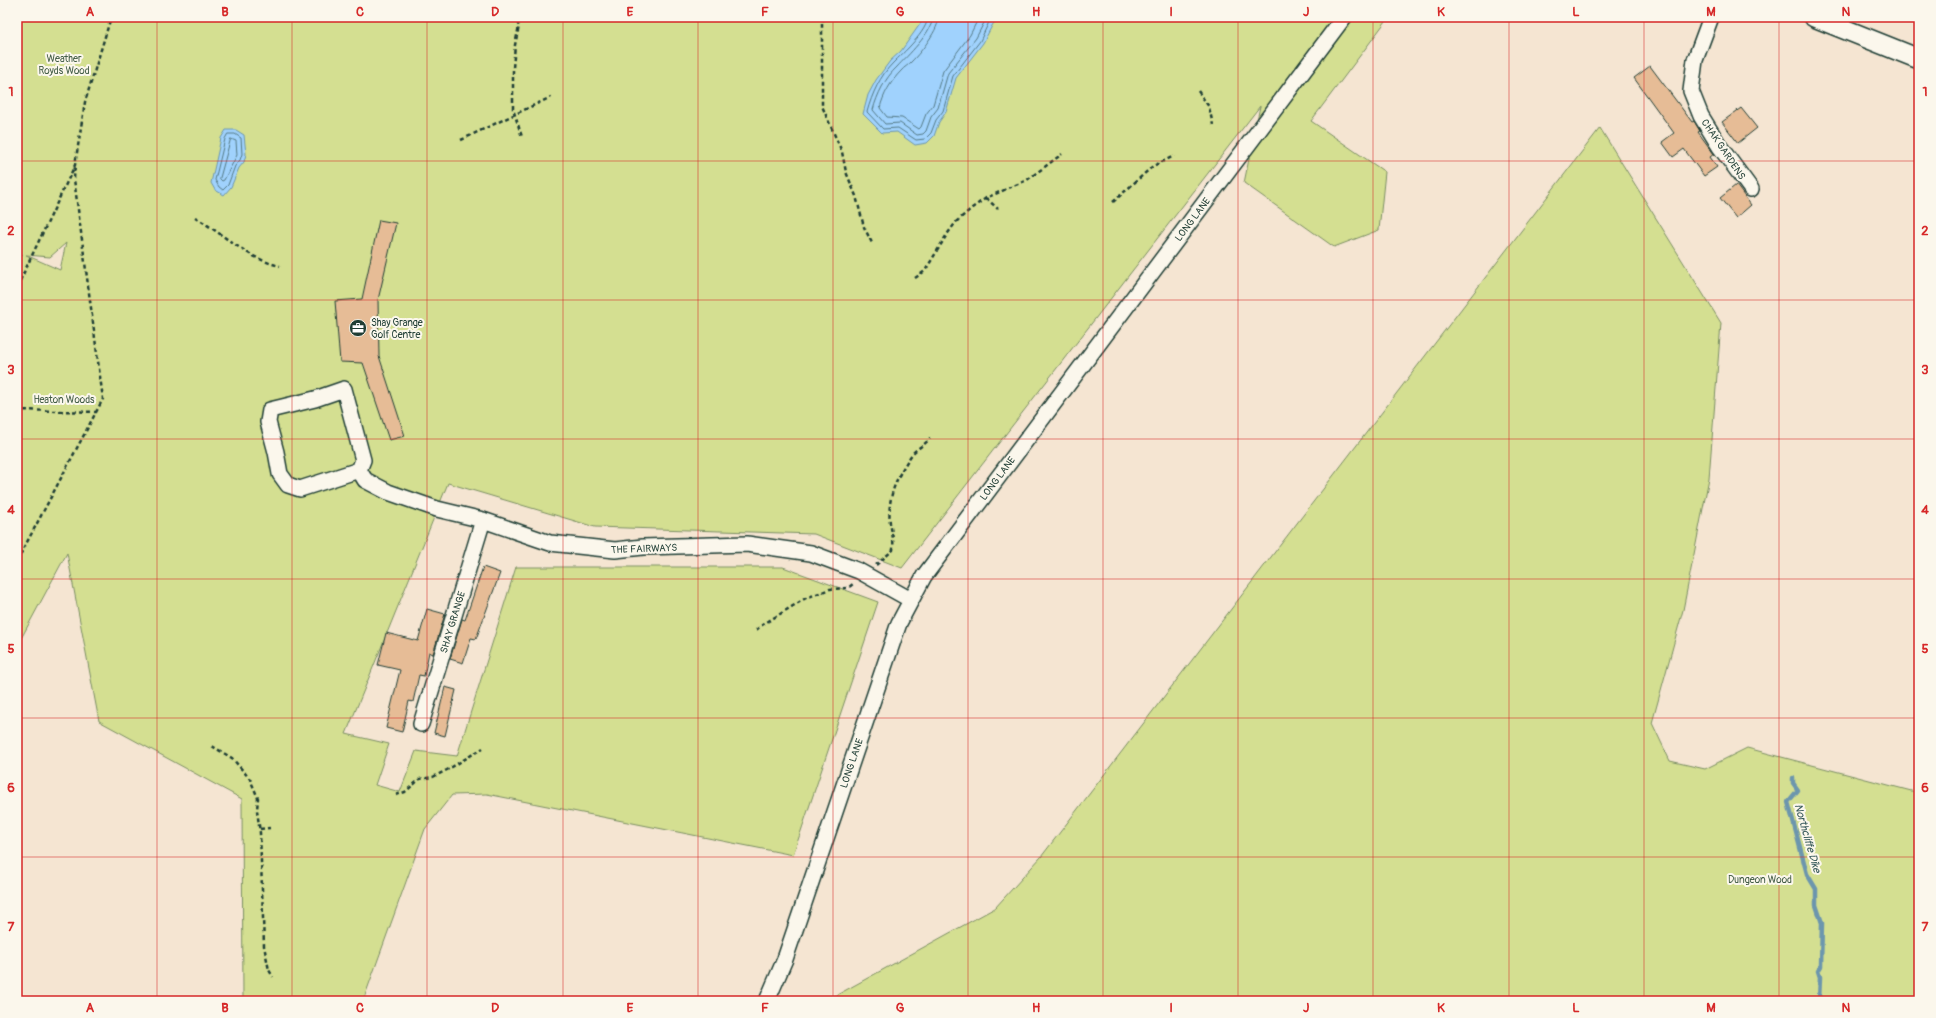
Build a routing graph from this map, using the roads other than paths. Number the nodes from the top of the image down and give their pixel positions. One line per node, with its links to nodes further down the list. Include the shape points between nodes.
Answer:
1 (1344, 17): 8 (street, LONG LANE, via 924,576)
2 (1711, 17): 5 (street, CHAK GARDENS, via 1695,60 1691,91 1701,116)
3 (1814, 17): 4 (main road)
4 (1919, 59)
5 (1751, 189)
6 (359, 470): 6 (street, via 363,460 344,389 270,410 268,422 280,474 288,485 300,489); 7 (street, THE FAIRWAYS, via 365,480 388,492 437,509)
7 (483, 520): 8 (street, THE FAIRWAYS, via 550,543 615,550 747,544 811,553 859,572); 9 (street, SHAY GRANGE)
8 (911, 600): 10 (street, LONG LANE, via 899,623 785,959)
9 (421, 724)
10 (767, 1001)

